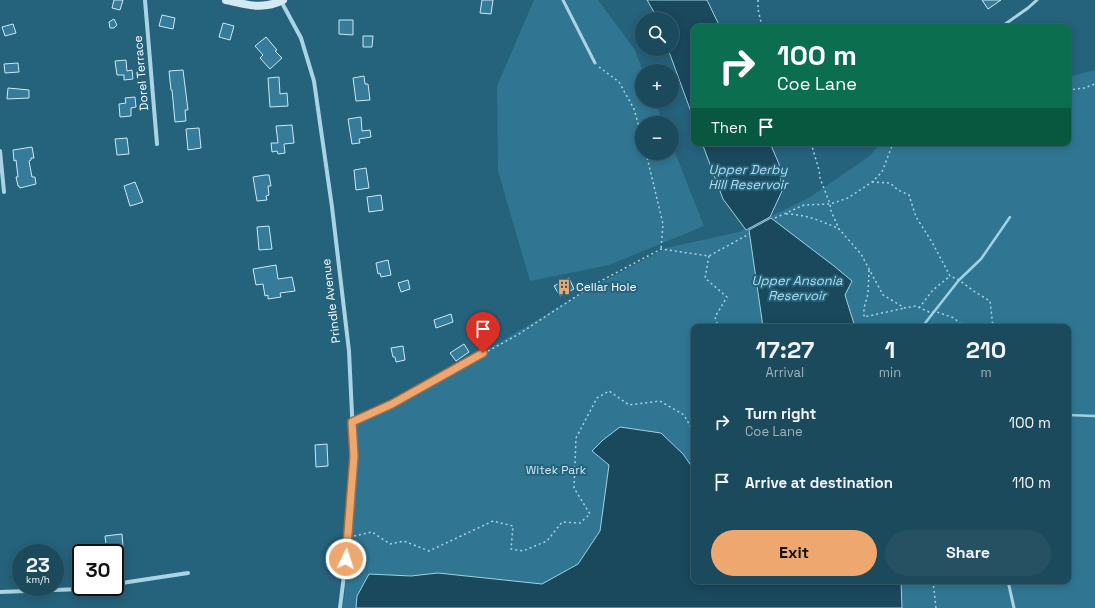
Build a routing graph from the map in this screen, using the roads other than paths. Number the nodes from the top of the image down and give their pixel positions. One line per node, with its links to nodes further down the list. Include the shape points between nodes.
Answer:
1 (145, 0): 8 (street, Dorel Terrace)
2 (226, 0): 3 (main road, via 258,6)
3 (282, 0): 12 (street, Prindle Avenue, via 301,38 314,81 349,351)
4 (563, 0): 7 (lane)
5 (1037, 0): 6 (lane)
6 (1006, 24)
7 (595, 63)
8 (157, 144)
9 (0, 150): 10 (street)
10 (4, 192)
11 (483, 353): 12 (street, via 392,404)
12 (352, 422): 18 (street, Prindle Avenue, via 354,456)
13 (188, 573): 14 (street)
14 (124, 583)
15 (1009, 584): 19 (lane)
16 (72, 589): 17 (street)
17 (0, 592)
18 (340, 608)
19 (1014, 608)

